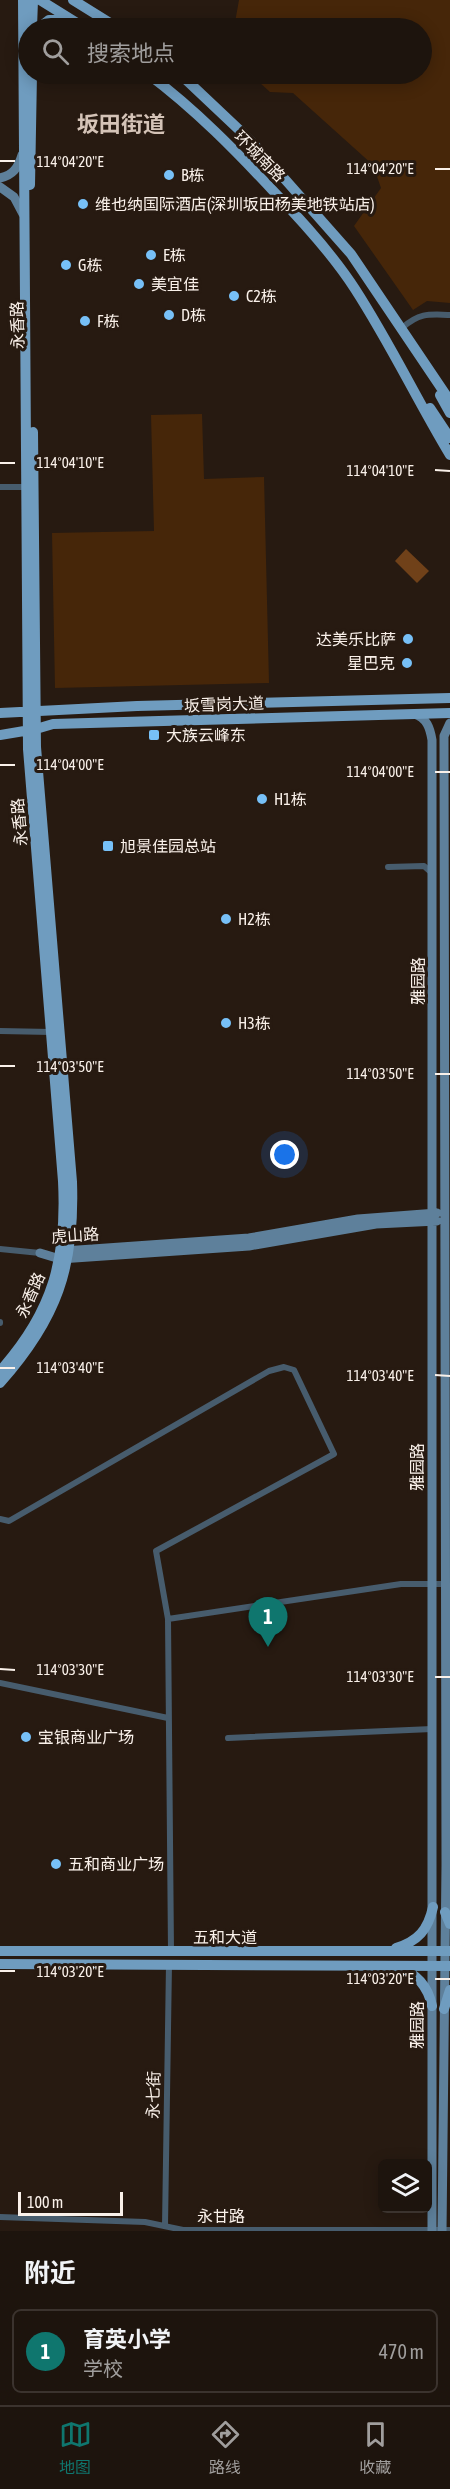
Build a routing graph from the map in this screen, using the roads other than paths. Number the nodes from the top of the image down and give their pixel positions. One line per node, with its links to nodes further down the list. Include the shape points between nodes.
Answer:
1 (23, 0): 5 (main road, 永香路)
2 (33, 0): 6 (main road)
3 (40, 0): 7 (main road)
4 (73, 0): 8 (main road)
5 (23, 18)
6 (32, 18)
7 (69, 18)
8 (102, 18)
9 (23, 84): 13 (main road, 永香路)
10 (32, 84): 27 (main road, 永香路)
11 (160, 84): 19 (main road, 环城南路, via 197,114 324,246)
12 (191, 84): 18 (main road, 环城南路, via 307,202 351,254)
13 (23, 153): 14 (main road, via 16,170); 16 (main road, 永香路)
14 (0, 178)
15 (0, 187): 16 (main road, via 14,197)
16 (23, 216): 25 (main road, 永香路)
17 (450, 315): 18 (street, via 415,317)
18 (402, 328): 20 (main road, 环城南路); 21 (main road, 环城南路)
19 (380, 329): 22 (main road, 环城南路); 23 (main road, 环城南路)
20 (450, 401)
21 (450, 413)
22 (450, 438)
23 (450, 455)
24 (0, 487): 25 (street)
25 (26, 487): 27 (main road, 永香路)
26 (450, 698): 27 (main road, 坂雪岗大道)
27 (32, 711): 28 (main road, 坂雪岗大道); 32 (main road, 永香路)
28 (0, 713)
29 (450, 713): 30 (main road, 坂雪岗大道)
30 (412, 714): 32 (main road, 坂雪岗大道, via 53,724); 34 (main road, 雅园路, via 424,720 432,740)
31 (450, 723): 41 (main road, 雅园路, via 444,736)
32 (32, 730): 33 (main road, 坂雪岗大道); 39 (main road, 永香路); 44 (main road, 永香路, via 72,1182 72,1215)
33 (0, 735)
34 (433, 856): 35 (street); 37 (main road, 雅园路)
35 (424, 866): 36 (street); 37 (street)
36 (388, 867)
37 (433, 874): 40 (main road, 雅园路)
38 (0, 1031): 39 (street)
39 (51, 1032): 44 (main road, 永香路)
40 (432, 1217): 41 (main road, 虎山路); 44 (main road, 虎山路, via 249,1246); 49 (main road, 雅园路)
41 (447, 1217): 48 (main road, 雅园路)
42 (0, 1250): 43 (street)
43 (40, 1253): 44 (main road, 虎山路)
44 (65, 1255): 45 (main road, 永香路, via 40,1315); 46 (main road, 永香路, via 58,1292 46,1319 32,1344)
45 (0, 1371)
46 (0, 1383)
47 (0, 1519): 52 (street, via 9,1521 269,1371 284,1367 294,1370 334,1454 156,1551)
48 (447, 1563): 49 (main road); 51 (main road, 雅园路)
49 (432, 1565): 50 (main road, 雅园路)
50 (432, 1584): 51 (street); 52 (street, via 401,1584); 55 (main road, 雅园路)
51 (444, 1584): 58 (main road, 雅园路)
52 (168, 1619): 54 (street)
53 (0, 1683): 54 (street)
54 (168, 1718): 63 (street)
55 (432, 1729): 56 (street); 57 (main road, 雅园路)
56 (228, 1738)
57 (433, 1865): 58 (main road); 59 (main road, 雅园路)
58 (446, 1865): 60 (main road, 雅园路)
59 (433, 1907): 64 (main road, via 429,1924 416,1940); 65 (main road, 雅园路)
60 (446, 1912): 61 (main road); 66 (main road, 雅园路)
61 (450, 1924)
62 (0, 1951): 63 (main road, 五和大道)
63 (171, 1951): 64 (main road, 五和大道)
64 (383, 1951): 65 (main road, 五和大道)
65 (433, 1951): 66 (main road, 五和大道); 70 (main road, 雅园路)
66 (447, 1951): 71 (main road, 雅园路)
67 (0, 1964): 68 (main road, 五和大道)
68 (169, 1965): 69 (main road, 五和大道); 76 (street, 永七街)
69 (384, 1965): 70 (main road, 五和大道); 73 (main road, via 401,1968 422,1982)
70 (432, 1965): 71 (main road, 五和大道); 73 (main road, 雅园路)
71 (447, 1966): 74 (main road, 雅园路)
72 (450, 1990): 74 (main road)
73 (432, 2006): 77 (main road, 雅园路)
74 (444, 2009): 77 (main road, 雅园路)
75 (0, 2217): 76 (street, 永甘路)
76 (165, 2226): 77 (street, 永甘路, via 183,2230)
77 (440, 2230)

